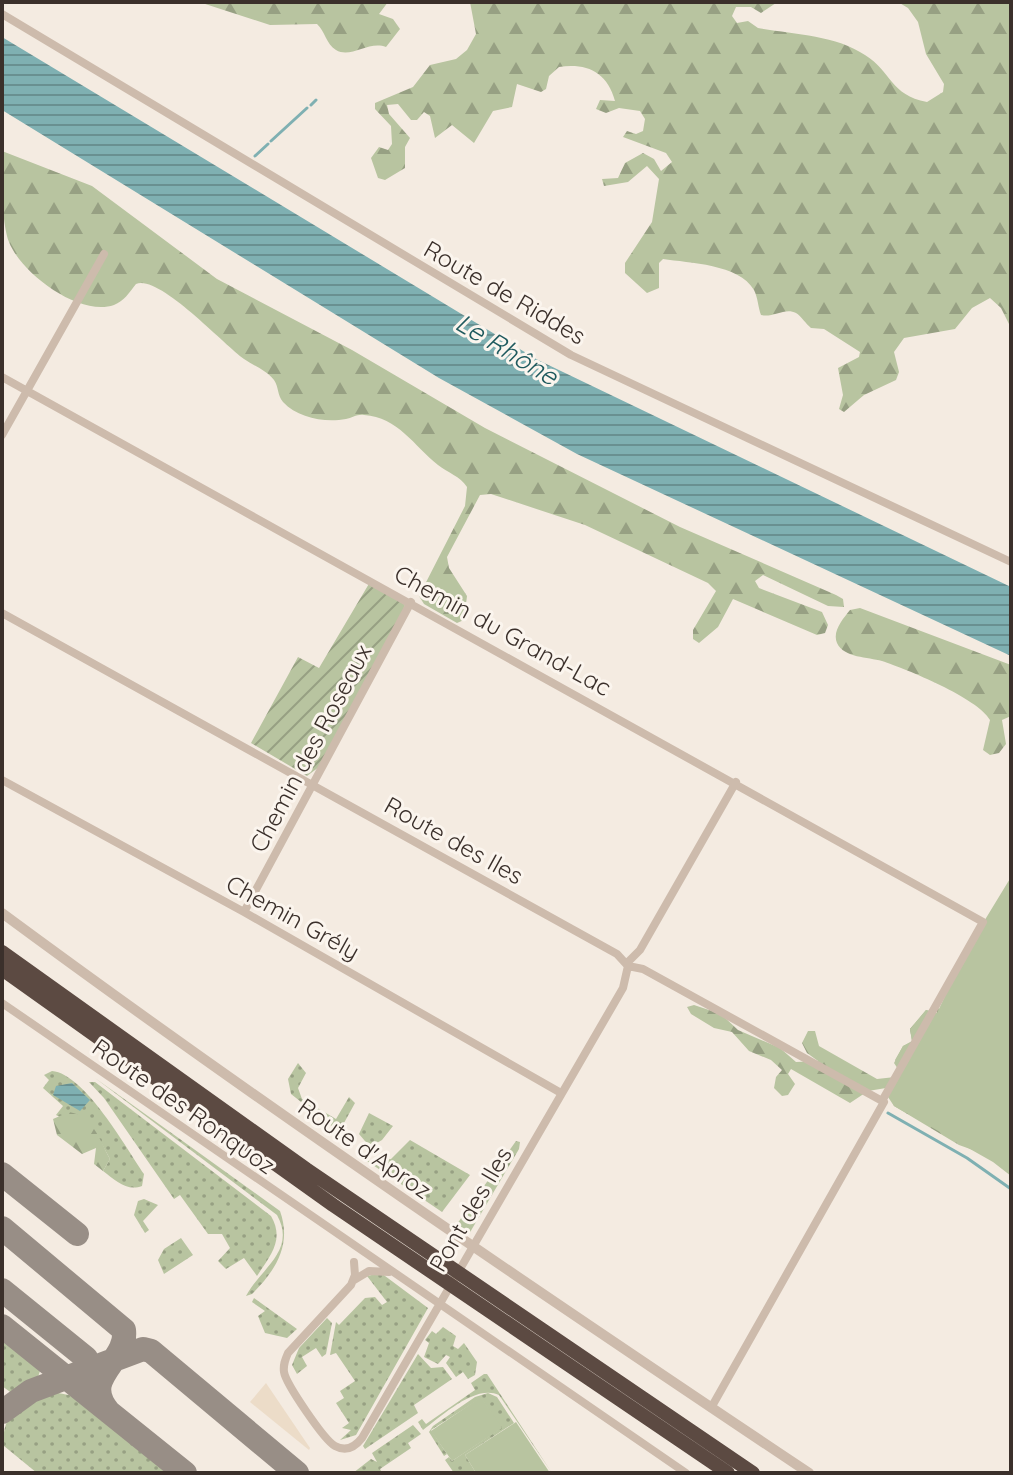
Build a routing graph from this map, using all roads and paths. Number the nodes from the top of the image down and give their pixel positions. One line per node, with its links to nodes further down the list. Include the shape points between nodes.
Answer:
1 (2, 14): 6 (street, Route de Riddes, via 571,355)
2 (104, 254): 4 (street)
3 (2, 377): 4 (street, Chemin du Grand-Lac)
4 (28, 391): 5 (street); 7 (street, Chemin du Grand-Lac)
5 (2, 435)
6 (1011, 562)
7 (411, 602): 10 (street, Chemin du Grand-Lac); 11 (street, Chemin des Roseaux)
8 (2, 613): 11 (street, Route des Iles)
9 (2, 780): 12 (street, Chemin Grély)
10 (736, 782): 15 (street, Pont des Iles); 19 (street, Chemin du Grand-Lac, via 983,922)
11 (313, 785): 12 (street, Chemin des Roseaux); 15 (street, Route des Iles, via 617,954)
12 (244, 912): 18 (street, Chemin Grély)
13 (2, 913): 26 (street, Route d'Aproz)
14 (2, 952): 29 (highway, via 330,1186)
15 (627, 965): 18 (street, Pont des Iles, via 623,988); 19 (street, Route des Iles)
16 (2, 969): 28 (highway, via 333,1205)
17 (2, 1003): 20 (street, Route des Ronquoz)
18 (561, 1093): 25 (street, Pont des Iles, via 360,1441 348,1449 329,1442 286,1378 284,1364 288,1353)
19 (883, 1101): 26 (street)
20 (344, 1241): 21 (street, Route des Ronquoz); 22 (street, Route des Ronquoz)
21 (354, 1262): 22 (street); 23 (street, Route des Ronquoz); 25 (street)
22 (381, 1263): 24 (street, Route des Ronquoz)
23 (369, 1271): 24 (street, Route des Ronquoz); 25 (street)
24 (398, 1275): 27 (street, Route des Ronquoz)
25 (354, 1281)
26 (711, 1408): 30 (street, Route d'Aproz)
27 (686, 1473)
28 (728, 1473)
29 (753, 1473)
30 (809, 1473)

